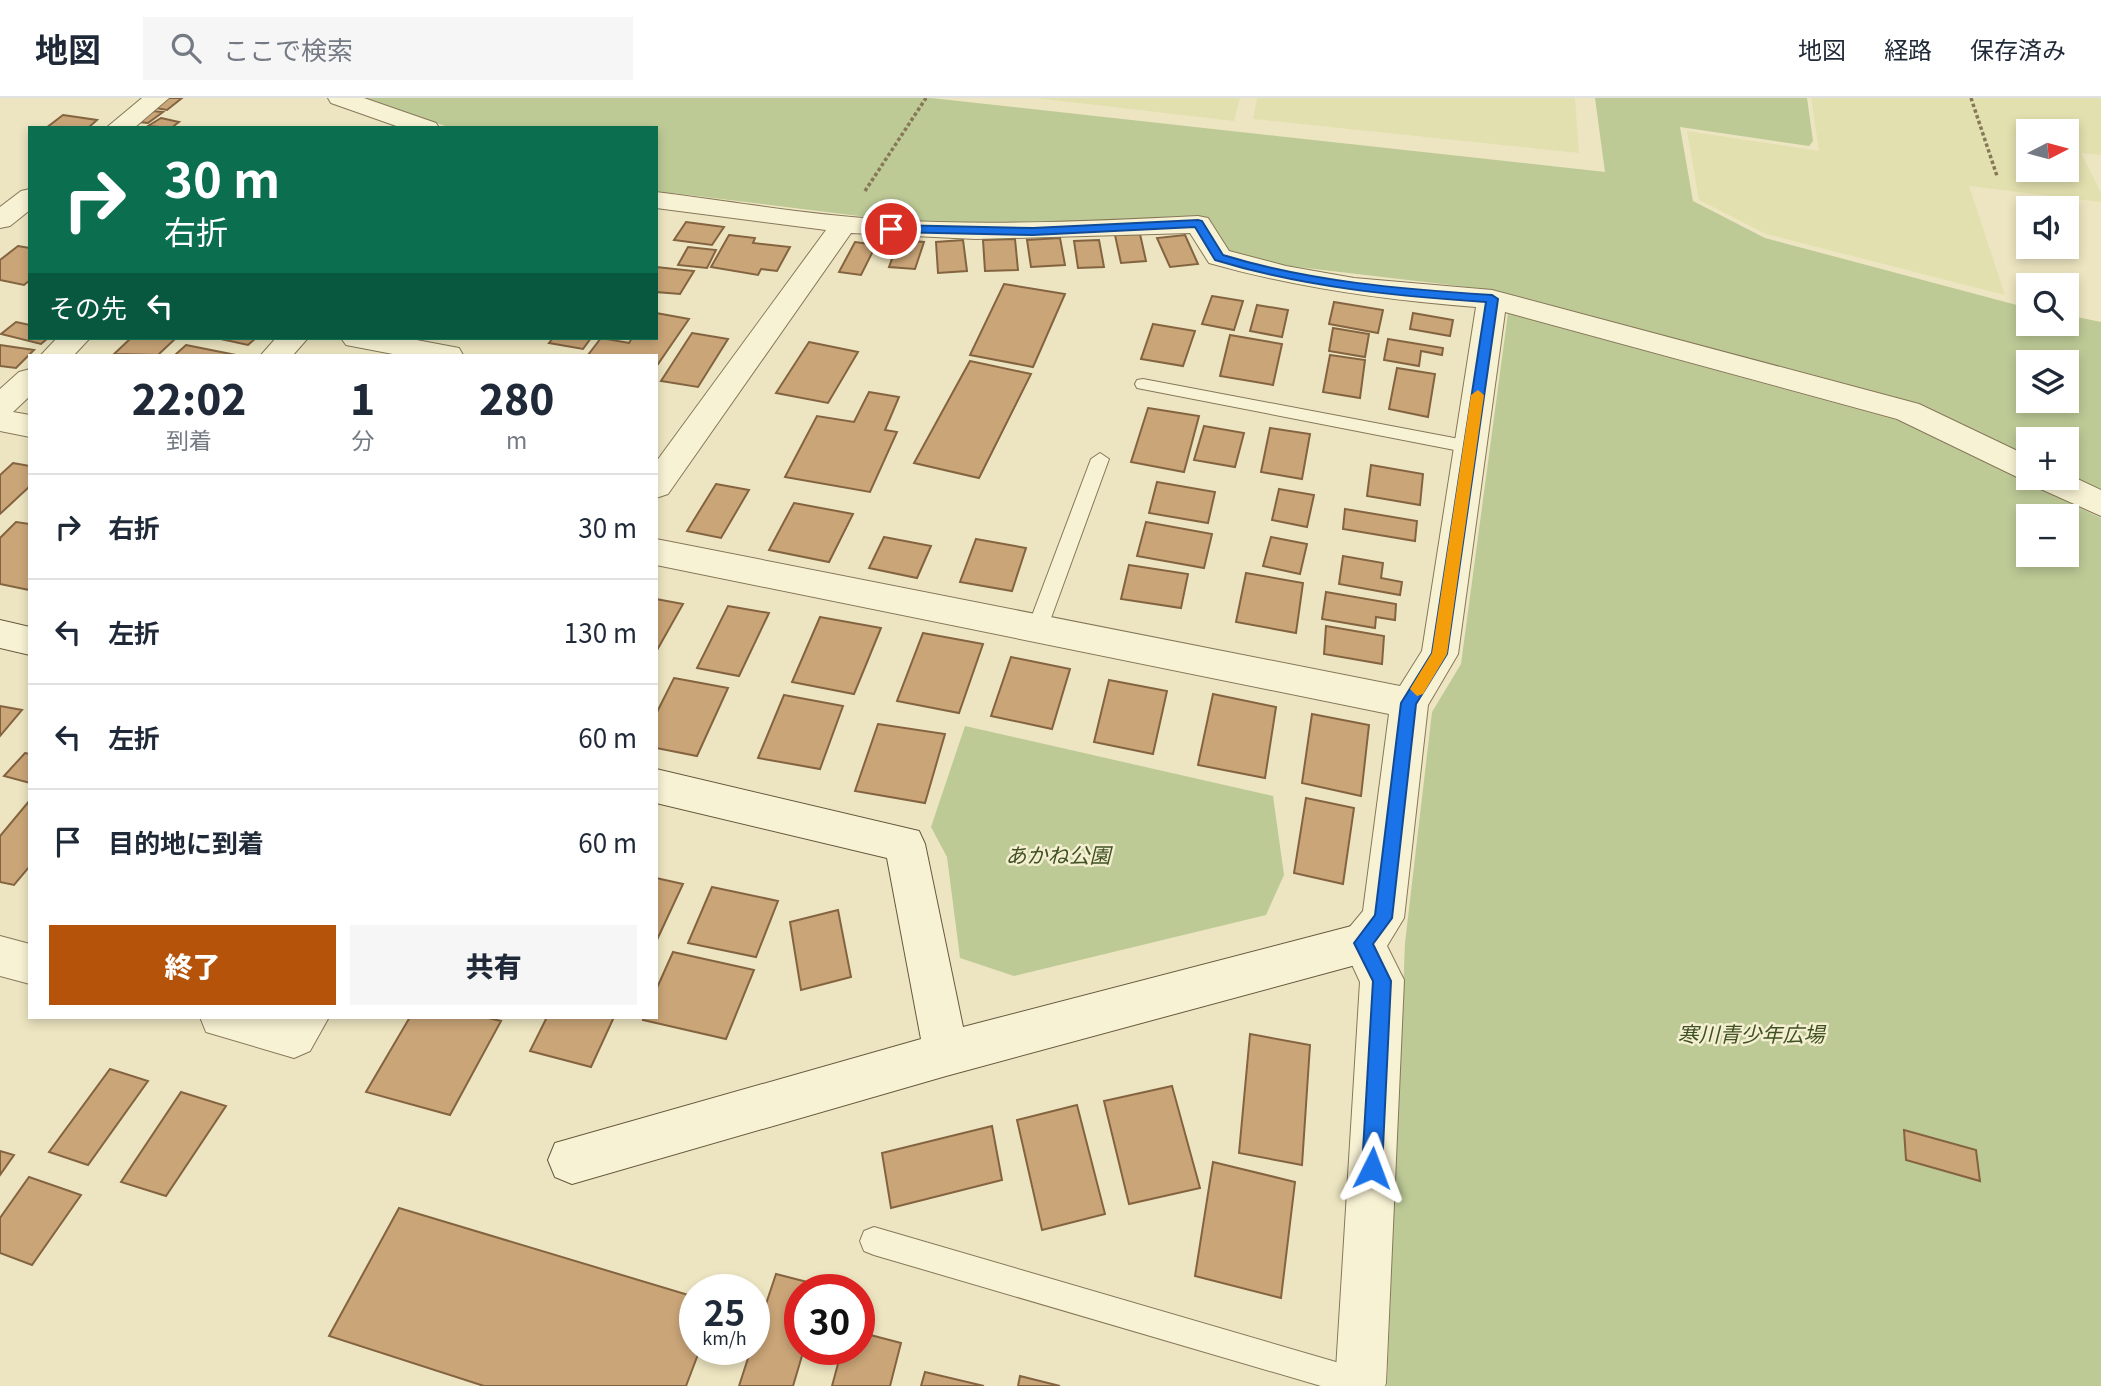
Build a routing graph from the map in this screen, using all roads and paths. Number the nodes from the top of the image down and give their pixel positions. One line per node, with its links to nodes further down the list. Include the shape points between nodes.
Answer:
1 (157, 98): 5 (street)
2 (340, 98): 6 (street)
3 (926, 98): 10 (path)
4 (1971, 98): 7 (path)
5 (121, 126)
6 (421, 126)
7 (1997, 176)
8 (28, 200): 11 (street)
9 (658, 202): 10 (street)
10 (844, 224): 12 (street, via 914,231 1033,232 1198,224 1219,257 1264,271 1383,291); 27 (street)
11 (7, 229)
12 (1492, 299): 24 (street); 26 (street, via 1908,411)
13 (73, 340): 16 (street)
14 (291, 340): 17 (street)
15 (367, 340): 18 (street)
16 (57, 354)
17 (277, 354)
18 (443, 354)
19 (28, 381): 21 (street)
20 (1143, 384): 24 (lane)
21 (0, 406)
22 (0, 421): 23 (street)
23 (28, 426)
24 (1470, 447): 34 (street, via 1440,654)
25 (1100, 459): 31 (lane)
26 (2016, 463)
27 (658, 483)
28 (2071, 490): 29 (street)
29 (2101, 504)
30 (658, 552): 31 (street)
31 (1037, 629): 34 (street)
32 (0, 634): 33 (street)
33 (28, 641)
34 (1409, 703): 36 (street, via 1383,918)
35 (658, 786): 41 (street, via 905,844)
36 (1363, 943): 41 (street); 44 (street, via 1382,981)
37 (0, 956): 38 (street)
38 (28, 963)
39 (230, 1019): 40 (street, via 294,1036)
40 (306, 1019)
41 (946, 1054): 42 (street)
42 (572, 1160)
43 (874, 1241): 44 (lane)
44 (1360, 1383)

